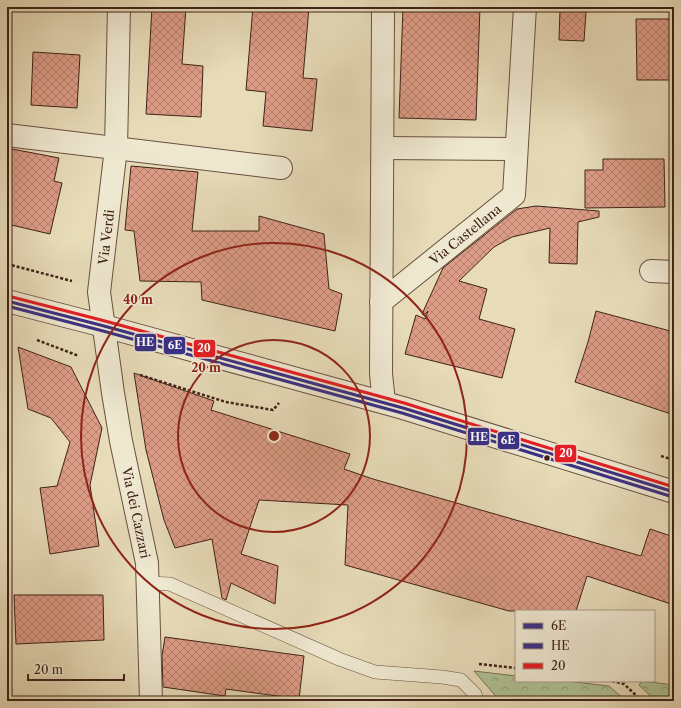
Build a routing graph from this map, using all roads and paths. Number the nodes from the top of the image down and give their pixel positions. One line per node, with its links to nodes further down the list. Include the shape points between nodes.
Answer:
1 (119, 7): 5 (street, Via Verdi)
2 (525, 7): 7 (street, Via Castellana)
3 (383, 13): 6 (street)
4 (7, 135): 5 (street)
5 (116, 148): 8 (street); 15 (street, Via Verdi, via 99,292)
6 (383, 148): 7 (street); 14 (street)
7 (516, 149): 14 (street, Via Castellana, via 514,195)
8 (281, 168)
9 (7, 264): 12 (path)
10 (651, 271): 11 (street)
11 (674, 272)
12 (74, 281)
13 (7, 302): 15 (street)
14 (381, 302): 18 (street, via 381,374)
15 (104, 326): 18 (street); 20 (street, Via dei Cazzari, via 121,441 147,563)
16 (37, 340): 17 (path)
17 (81, 356)
18 (384, 402): 19 (street)
19 (674, 492)
20 (148, 583): 22 (street, Via dei Cazzari); 23 (lane, via 170,584 339,659 375,672 461,680 475,694)
21 (616, 682): 24 (path, via 624,684)
22 (152, 701)
23 (478, 701)
24 (642, 701)

